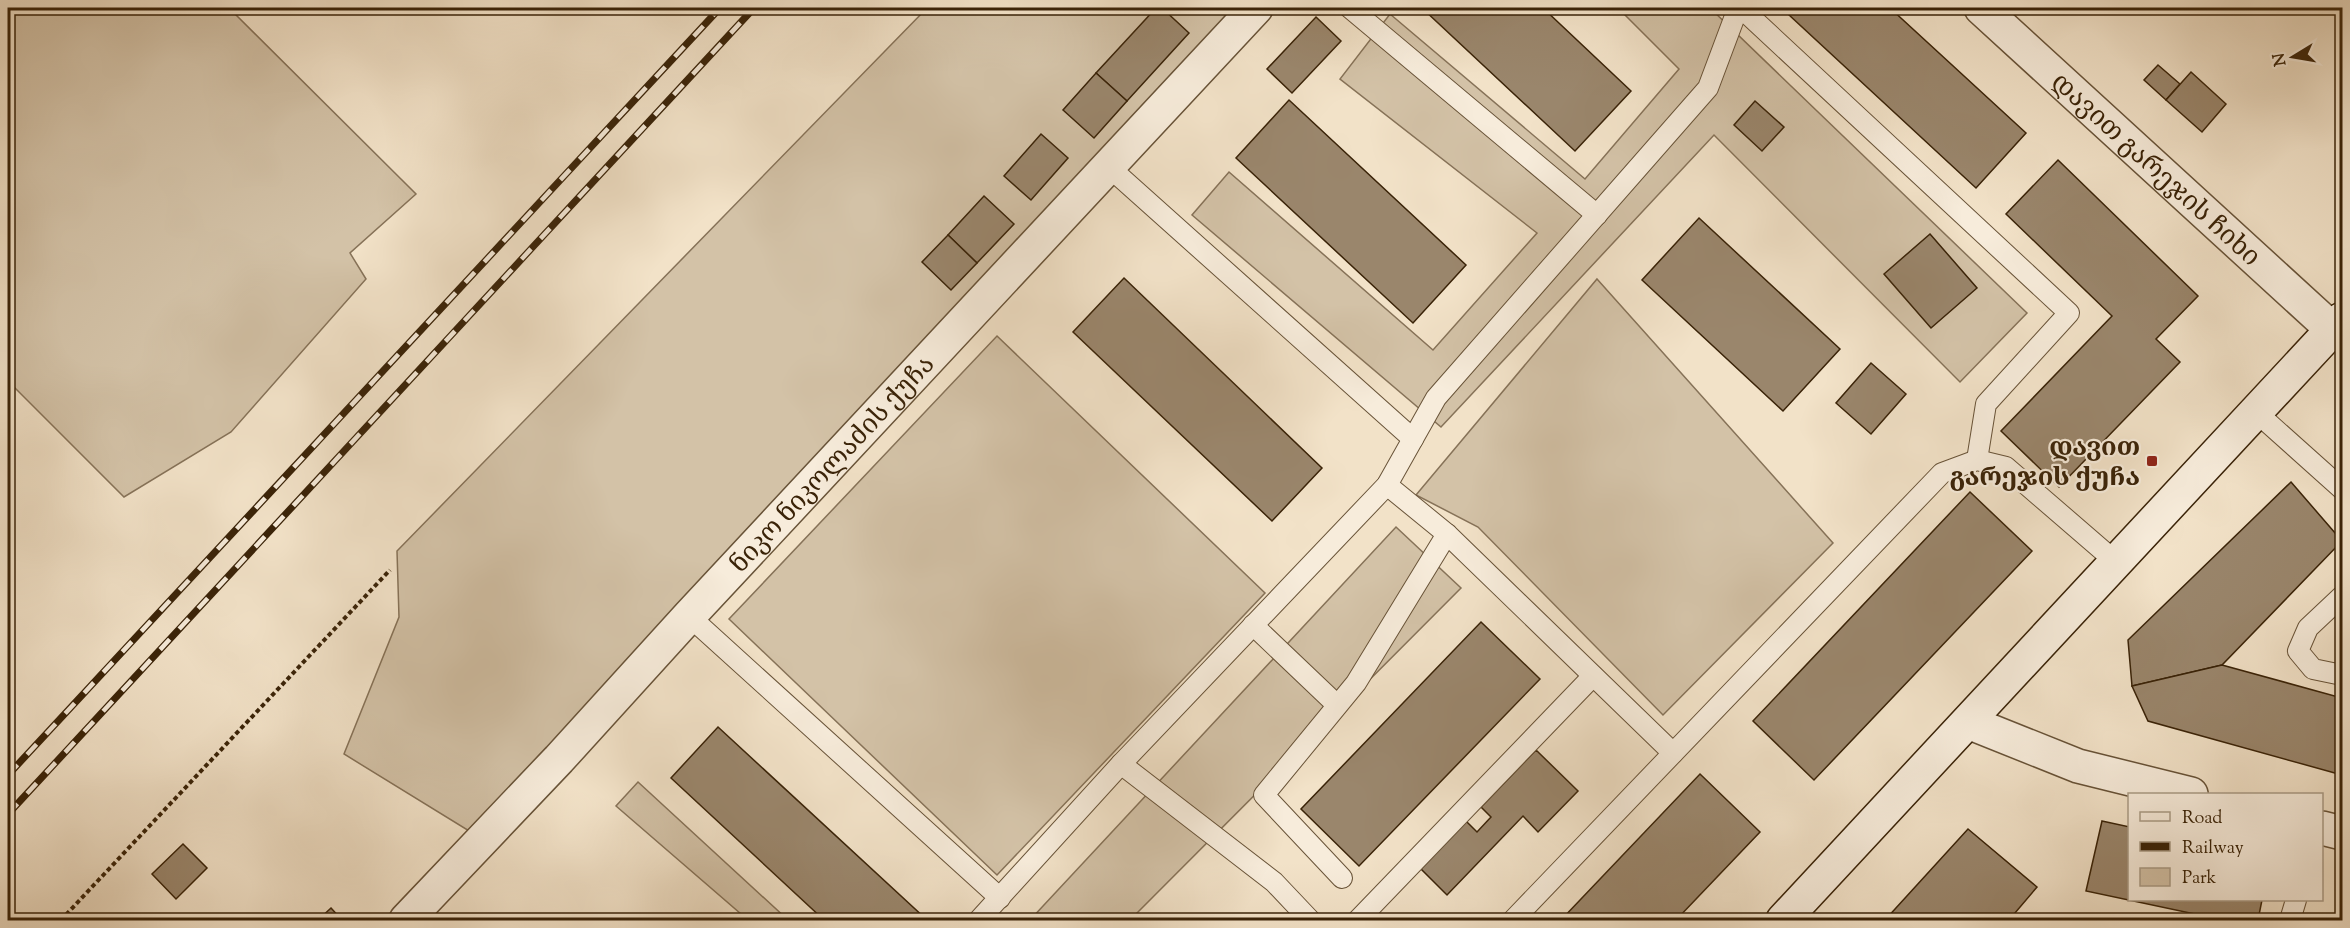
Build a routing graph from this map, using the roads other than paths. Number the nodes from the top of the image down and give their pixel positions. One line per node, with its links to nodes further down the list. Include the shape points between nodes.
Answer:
1 (1256, 8): 5 (street, ნიკო ნიკოლაძის ქუჩა)
2 (1350, 8): 6 (lane)
3 (1740, 8): 6 (lane, via 1708,88); 10 (lane, via 2069,313 1986,404)
4 (1981, 8): 7 (street, დავით გარეჯის ჩიხი)
5 (1108, 167): 9 (lane); 16 (street, ნიკო ნიკოლაძის ქუჩა)
6 (1597, 215): 9 (lane, via 1436,398)
7 (2338, 325): 8 (street)
8 (2256, 412): 12 (lane); 14 (street)
9 (1413, 439): 11 (lane)
10 (1977, 460): 14 (lane, via 2006,466); 22 (lane, via 1942,473)
11 (1387, 485): 13 (lane); 17 (lane)
12 (2343, 489)
13 (1447, 534): 19 (lane); 20 (lane, via 1356,683)
14 (2116, 562): 21 (street)
15 (2343, 596): 18 (lane, via 2308,628 2298,651 2313,669)
16 (689, 616): 28 (lane); 30 (street, ნიკო ნიკოლაძის ქუჩა)
17 (1253, 625): 20 (lane); 23 (lane)
18 (2343, 675)
19 (1593, 676): 22 (lane); 33 (lane)
20 (1337, 705): 27 (lane, via 1264,795)
21 (1968, 722): 24 (street, via 2078,766); 35 (street)
22 (1673, 753): 34 (lane)
23 (1121, 764): 28 (lane); 32 (lane, via 1274,882)
24 (2183, 793)
25 (2323, 828): 26 (street)
26 (2343, 833)
27 (1342, 878)
28 (1000, 898): 31 (lane)
29 (2296, 901): 36 (lane)
30 (406, 921)
31 (979, 921)
32 (1310, 921)
33 (1358, 921)
34 (1513, 921)
35 (1783, 921)
36 (2290, 921)

